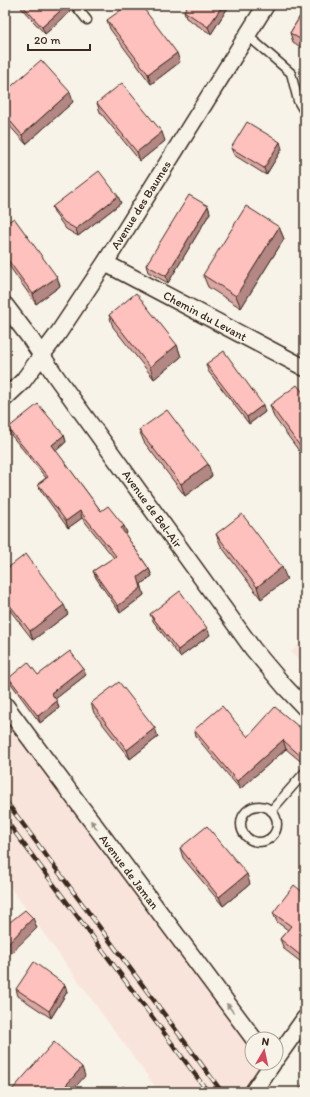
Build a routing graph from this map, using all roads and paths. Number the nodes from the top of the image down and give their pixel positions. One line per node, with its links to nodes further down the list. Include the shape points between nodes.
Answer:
1 (76, 5): 3 (lane)
2 (266, 5): 4 (street, Avenue des Baumes)
3 (87, 20)
4 (247, 35): 5 (lane, via 291,73 298,101); 6 (street, Avenue des Baumes)
5 (305, 113)
6 (105, 263): 8 (street, Avenue des Baumes); 9 (street, Chemin du Levant)
7 (5, 306): 8 (street, Avenue de Bel-Air)
8 (42, 355): 10 (street, Avenue des Baumes, via 23,381); 12 (street, Avenue de Bel-Air, via 253,649)
9 (305, 368)
10 (5, 398)
11 (5, 705): 16 (street, Avenue de Jaman, one-way to 11)
12 (305, 708)
13 (305, 772): 14 (lane)
14 (271, 811): 14 (lane, via 261,806 244,813 241,825 244,835 258,842 273,836 277,826 275,815)
15 (303, 1023): 17 (street)
16 (248, 1031)
17 (284, 1048)
18 (267, 1071): 19 (street)
19 (257, 1086)

